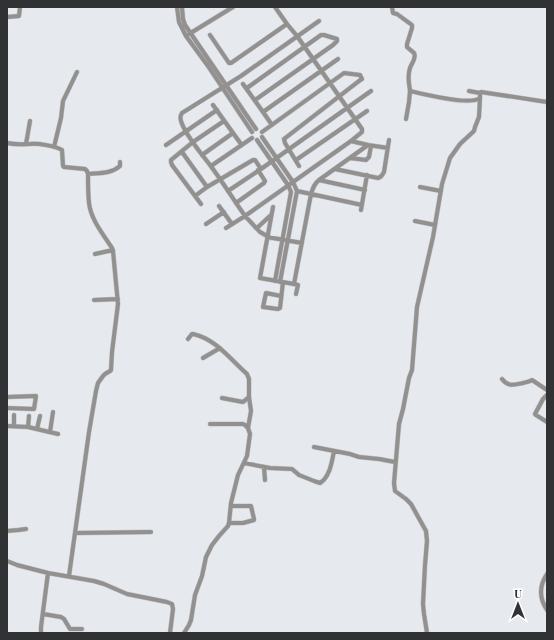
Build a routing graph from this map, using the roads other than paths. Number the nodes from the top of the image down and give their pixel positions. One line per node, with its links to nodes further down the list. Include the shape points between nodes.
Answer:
1 (20, 7): 7 (street, via 19,16)
2 (177, 7): 12 (street, via 179,22)
3 (182, 7): 10 (street, via 183,19)
4 (233, 7): 10 (street)
5 (275, 7): 9 (street)
6 (392, 7): 24 (street, via 393,13 412,25 407,44 415,56 408,78)
7 (7, 17)
8 (319, 21): 13 (street)
9 (287, 24): 11 (street, via 231,62); 13 (street)
10 (190, 33): 12 (street); 21 (street)
11 (210, 34)
12 (186, 36): 21 (street)
13 (297, 36): 14 (street); 21 (street)
14 (305, 47): 15 (street); 15 (street, via 321,35 337,39 337,42); 22 (street)
15 (313, 59): 17 (street); 29 (street)
16 (338, 59): 17 (street)
17 (321, 71): 19 (street); 35 (street)
18 (77, 72): 57 (street, via 63,101)
19 (330, 83): 27 (street); 27 (street, via 344,73 360,75 362,79); 40 (street)
20 (243, 84): 22 (street)
21 (224, 87): 41 (street); 42 (street, via 182,113 180,120); 43 (street)
22 (247, 88): 29 (street)
23 (371, 91): 32 (street)
24 (410, 91): 28 (street, via 460,101); 37 (street)
25 (469, 91): 26 (street)
26 (480, 92): 28 (street); 30 (street)
27 (340, 97): 32 (street); 59 (street, via 284,139)
28 (480, 98): 80 (street, via 479,117 474,131 450,158)
29 (255, 100): 35 (street)
30 (547, 102)
31 (213, 105): 33 (street)
32 (347, 108): 36 (street); 59 (street)
33 (216, 110): 39 (street); 42 (street)
34 (367, 111): 36 (street)
35 (263, 112): 40 (street)
36 (356, 119): 50 (street, via 362,132); 64 (street)
37 (406, 119)
38 (30, 121): 53 (street)
39 (224, 121): 45 (street); 51 (street)
40 (272, 125): 44 (street)
41 (256, 129): 43 (street); 44 (street)
42 (186, 131): 51 (street); 55 (street)
43 (252, 132): 47 (street)
44 (262, 132): 46 (street)
45 (233, 133): 54 (street); 61 (street)
46 (262, 137): 48 (street); 63 (street)
47 (252, 138): 48 (street); 54 (street)
48 (257, 140): 63 (street)
49 (389, 140): 58 (street)
50 (351, 141): 56 (street); 74 (street)
51 (194, 142): 60 (street); 61 (street)
52 (7, 143): 53 (street)
53 (26, 144): 57 (street)
54 (241, 144): 66 (street)
55 (166, 145)
56 (369, 146): 58 (street); 62 (street); 62 (street, via 366,160)
57 (54, 147): 70 (street, via 62,150 64,167 85,169)
58 (388, 148): 71 (street, via 382,176 378,178)
59 (289, 149): 63 (street); 64 (street)
60 (182, 152): 75 (street); 82 (street, via 172,158 171,162)
61 (202, 154): 66 (street)
62 (350, 158): 68 (street)
63 (273, 160): 69 (street); 74 (street)
64 (296, 160): 67 (street)
65 (120, 162): 70 (street, via 120,166 112,171)
66 (211, 166): 72 (street)
67 (299, 166)
68 (335, 168): 71 (street); 73 (street)
69 (260, 170): 72 (street, via 255,160 252,160); 78 (street); 83 (street, via 265,182)
70 (88, 174): 100 (street, via 91,210)
71 (367, 175): 77 (street)
72 (220, 179): 75 (street); 78 (street)
73 (319, 180): 77 (street); 81 (street)
74 (290, 183): 79 (street); 89 (street); 97 (street, via 291,192)
75 (206, 188): 82 (street)
76 (420, 188): 80 (street)
77 (365, 190): 81 (street, via 362,208)
78 (228, 191): 83 (street)
79 (297, 191): 81 (street); 98 (street)
80 (441, 191): 93 (street)
81 (311, 194): 99 (street)
82 (196, 196): 84 (street)
83 (236, 203): 89 (street)
84 (201, 204)
85 (219, 206): 87 (street)
86 (273, 206): 88 (street)
87 (224, 212): 91 (street); 92 (street)
88 (271, 215): 95 (street); 96 (street)
89 (245, 216): 92 (street); 95 (street)
90 (415, 221): 93 (street)
91 (206, 224)
92 (232, 224): 94 (street)
93 (435, 225): 134 (street, via 417,302 412,367 399,424)
94 (226, 228)
95 (257, 228): 96 (street)
96 (268, 237): 97 (street); 102 (street, via 260,278)
97 (282, 240): 98 (street); 102 (street)
98 (288, 240): 99 (street); 103 (street)
99 (302, 243): 104 (street)
100 (113, 250): 101 (street); 107 (street)
101 (95, 254)
102 (275, 281): 103 (street)
103 (282, 282): 104 (street); 106 (street)
104 (294, 284): 105 (street, via 298,285)
105 (296, 294)
106 (281, 296): 106 (street, via 280,308 263,307 266,293)
107 (118, 299): 108 (street); 143 (street, via 111,370 102,376 96,391)
108 (94, 300)
109 (188, 339): 110 (street, via 194,334)
110 (220, 348): 111 (street); 116 (street, via 249,376)
111 (203, 358)
112 (502, 379): 113 (street, via 511,385 532,380)
113 (547, 390)
114 (547, 395): 123 (street, via 535,414)
115 (7, 397): 118 (street, via 36,396 34,409)
116 (249, 397): 117 (street, via 243,402); 128 (street, via 251,411)
117 (222, 398)
118 (7, 408)
119 (53, 412): 130 (street)
120 (14, 415): 126 (street)
121 (29, 416): 127 (street)
122 (40, 416): 129 (street)
123 (547, 422)
124 (210, 424): 128 (street, via 242,424)
125 (7, 426): 126 (street)
126 (14, 426): 127 (street)
127 (28, 427): 129 (street)
128 (248, 428): 135 (street, via 250,434)
129 (37, 429): 130 (street)
130 (50, 432): 131 (street)
131 (58, 434)
132 (314, 447): 133 (street)
133 (334, 451): 134 (street); 136 (street, via 328,475 320,483 299,475 292,468)
134 (395, 462): 154 (street, via 394,489 411,504 427,535 423,604)
135 (244, 463): 136 (street); 138 (street, via 237,479)
136 (264, 467): 137 (street)
137 (265, 480)
138 (231, 506): 139 (street); 139 (street, via 250,506 254,519)
139 (229, 524): 153 (street, via 218,536 206,557 195,595 192,620)
140 (26, 529): 141 (street)
141 (7, 531)
142 (151, 532): 143 (street)
143 (76, 533): 147 (street)
144 (7, 561): 145 (street)
145 (48, 573): 147 (street); 149 (street)
146 (547, 574): 148 (street, via 541,587 541,596)
147 (69, 576): 152 (street, via 100,582 127,594 170,603 173,606)
148 (547, 610)
149 (43, 614): 150 (street, via 60,617 70,628); 151 (street)
150 (82, 630)
151 (41, 633)
152 (170, 633)
153 (184, 633)
154 (427, 633)

